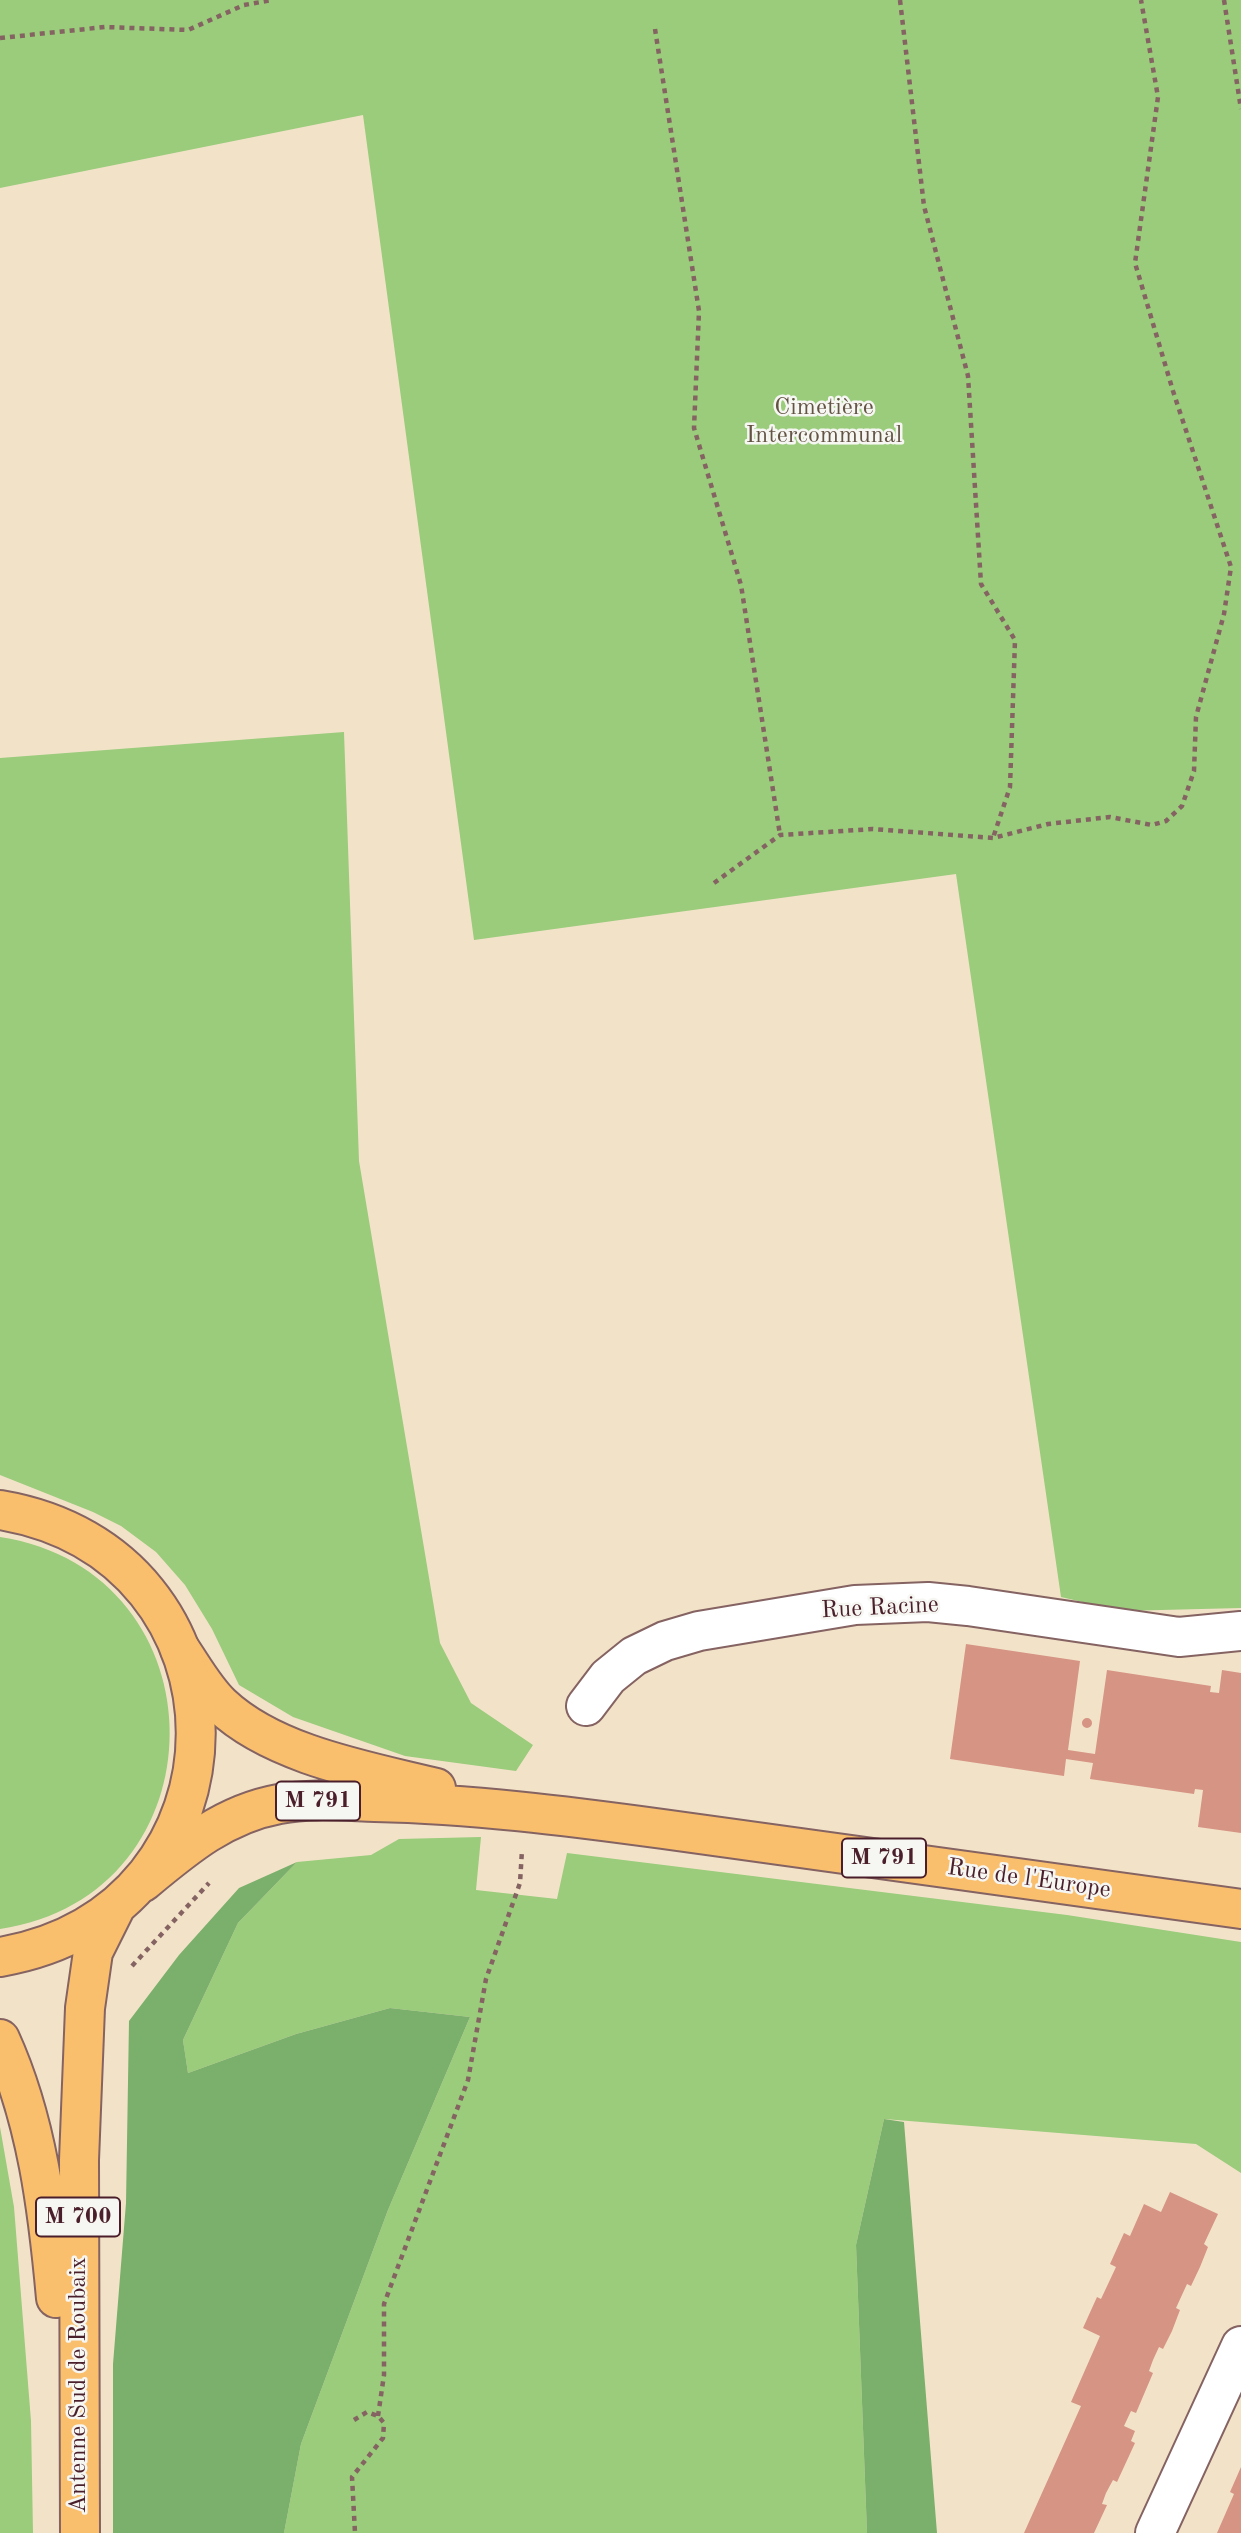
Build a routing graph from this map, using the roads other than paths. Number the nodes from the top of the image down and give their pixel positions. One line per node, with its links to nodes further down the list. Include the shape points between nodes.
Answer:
1 (9, 1509): 3 (main road, via 79,1536 114,1559 152,1600)
2 (1241, 1631): 4 (street, Rue Racine, via 1179,1637 955,1604 855,1605 665,1640 608,1677)
3 (180, 1649): 5 (main road, Rue de l'Europe / M 791, via 221,1705 239,1720 294,1748); 6 (main road, via 197,1732 186,1802 162,1853)
4 (586, 1706)
5 (526, 1810): 6 (main road, Rue de l'Europe / M 791, via 397,1802 280,1804 249,1811 196,1838); 7 (main road, Rue de l'Europe / M 791)
6 (126, 1897): 8 (main road, via 67,1937); 11 (main road, Antenne Sud de Roubaix / M 700, via 93,1952 85,2008 79,2160)
7 (1241, 1909)
8 (0, 1957)
9 (0, 2039): 11 (main road, M 700, via 28,2116 42,2188)
10 (1241, 2346): 12 (street)
11 (79, 2533)
12 (1155, 2533)

